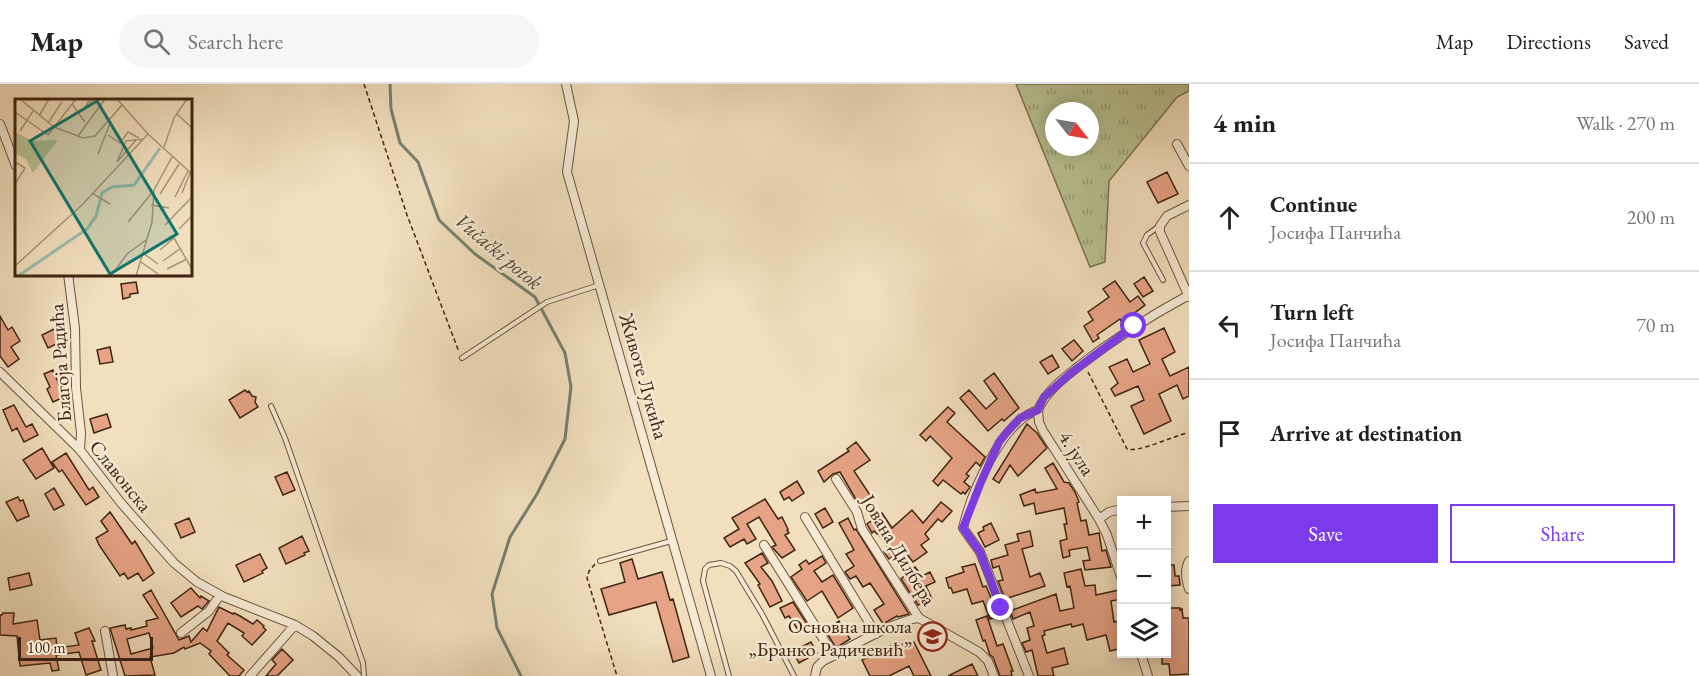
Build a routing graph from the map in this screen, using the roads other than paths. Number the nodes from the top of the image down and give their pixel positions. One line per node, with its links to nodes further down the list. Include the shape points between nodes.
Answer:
1 (566, 84): 10 (street, Животе Лукића, via 574,121 567,172)
2 (0, 124): 4 (street)
3 (1177, 144): 5 (street)
4 (15, 163)
5 (1189, 166)
6 (1189, 204): 7 (street, via 1167,216)
7 (1160, 226): 9 (lane, via 1143,243); 11 (street)
8 (69, 276): 18 (street, Благоја Радића)
9 (1163, 280)
10 (600, 285): 12 (lane, via 545,304); 25 (street, Животе Лукића)
11 (1189, 296): 17 (street, via 1124,333 1083,363 1044,397)
12 (462, 358)
13 (0, 372): 14 (street, Славонска)
14 (9, 383): 15 (street); 18 (street, Славонска)
15 (0, 387)
16 (272, 406): 42 (lane, via 363,663)
17 (1038, 410): 24 (street, 4. јула, via 1043,430); 48 (street, via 1020,418 999,442 963,528 980,552)
18 (80, 450): 31 (street, Славонска, via 174,563)
19 (836, 479): 32 (street, Јована Дилбера, via 857,512 862,529)
20 (1189, 506): 21 (street)
21 (1171, 507)
22 (1117, 510): 24 (street)
23 (805, 517): 36 (street)
24 (1099, 519): 29 (street, 4. јула)
25 (673, 540): 27 (lane); 43 (street, Животе Лукића)
26 (764, 545): 37 (street)
27 (600, 561)
28 (1189, 561): 30 (street)
29 (1117, 565)
30 (1189, 589)
31 (220, 595): 33 (street, Славонска); 35 (street, via 209,611)
32 (919, 618): 36 (street); 47 (street, Јована Дилбера, via 979,652)
33 (295, 625): 40 (street); 41 (street, Славонска, via 325,644)
34 (105, 631): 39 (street)
35 (181, 633)
36 (876, 634): 37 (street)
37 (834, 656): 46 (street, via 819,664)
38 (1142, 658): 49 (street)
39 (113, 676)
40 (250, 676)
41 (357, 676)
42 (364, 676)
43 (711, 676)
44 (729, 676): 45 (lane, via 703,588 705,569 716,563 736,571)
45 (794, 676)
46 (815, 676)
47 (994, 676)
48 (1029, 676)
49 (1148, 676)

